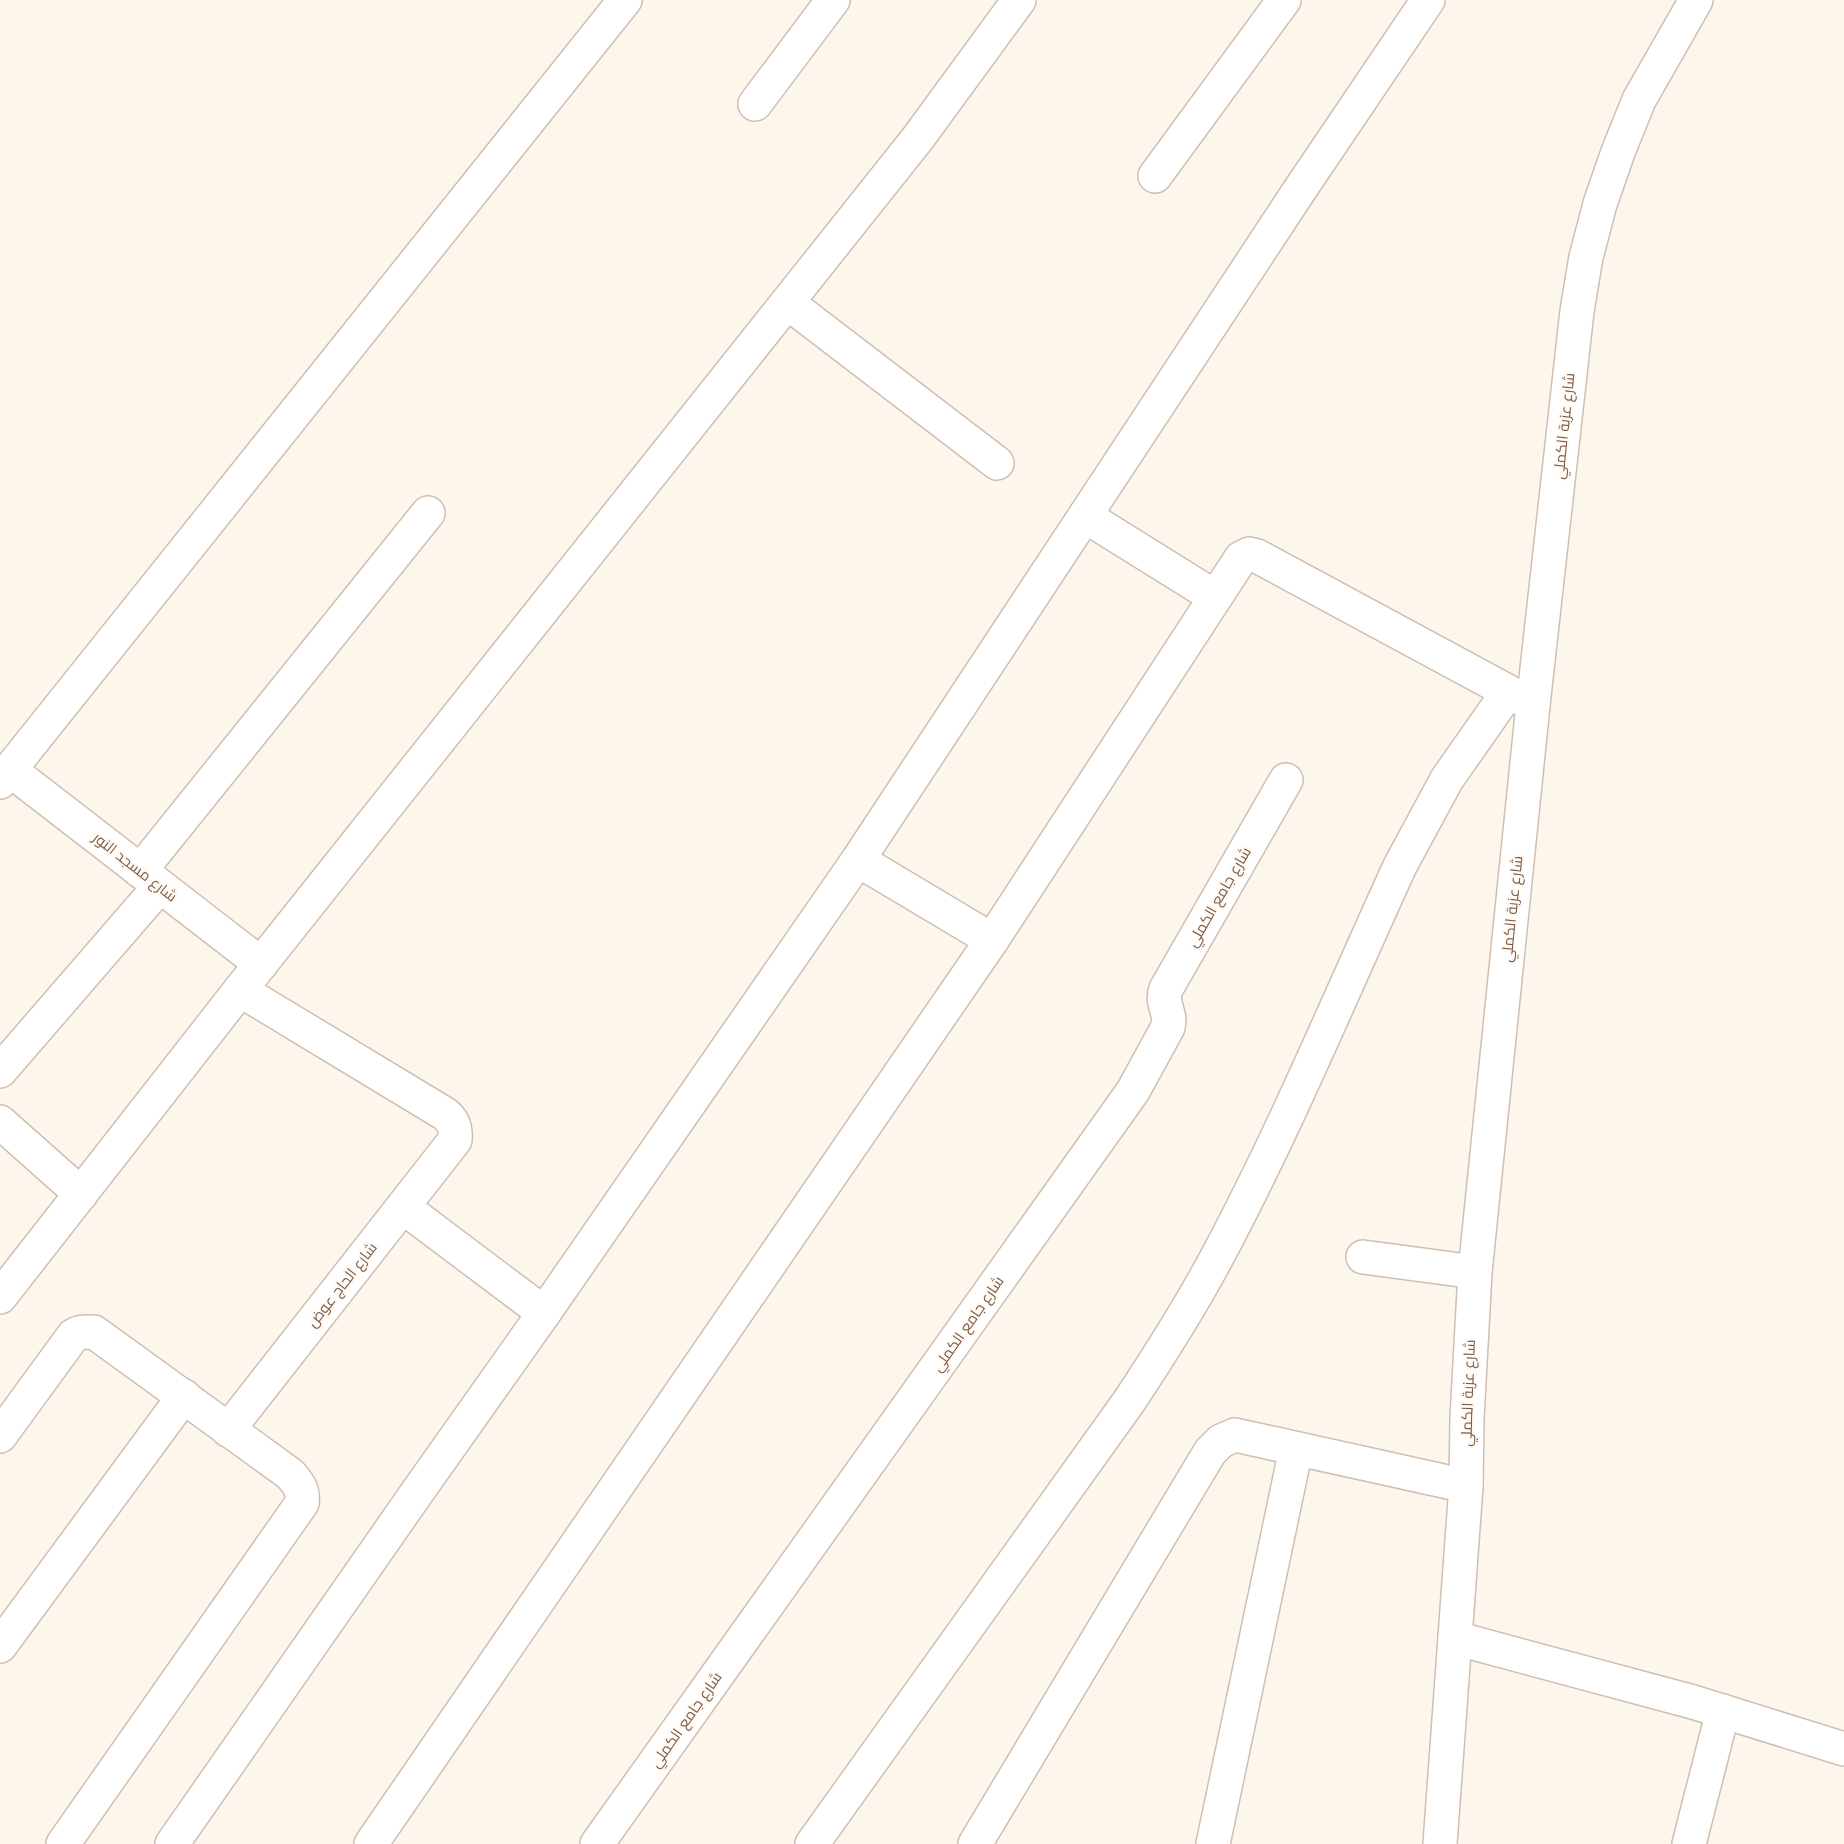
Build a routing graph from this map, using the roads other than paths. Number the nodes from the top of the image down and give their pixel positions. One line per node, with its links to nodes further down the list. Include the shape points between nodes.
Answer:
1 (626, 0): 15 (street)
2 (833, 0): 7 (street)
3 (1019, 0): 9 (street, via 918,138)
4 (1284, 0): 8 (street)
5 (1428, 0): 12 (street)
6 (1696, 0): 14 (street, شارع عزبة الكملي, via 1639,100 1600,204 1586,257)
7 (755, 104)
8 (1155, 176)
9 (788, 303): 10 (street); 20 (street)
10 (997, 463)
11 (428, 513): 18 (street)
12 (1085, 516): 13 (street); 17 (street)
13 (1215, 597): 14 (street, via 1241,558 1257,556); 19 (street)
14 (1520, 698): 27 (street, شارع عزبة الكملي); 43 (street, via 1447,779 1422,824 1254,1185 1175,1330 1130,1400)
15 (5, 776): 18 (street, شارع مسجد النور)
16 (1286, 780): 42 (street, شارع جامع الكملي, via 1166,988 1163,1000 1169,1016 1168,1028 1133,1091)
17 (858, 860): 19 (street); 29 (street)
18 (150, 878): 20 (street, شارع مسجد النور); 22 (street)
19 (992, 940): 41 (street)
20 (261, 964): 21 (street)
21 (240, 990): 24 (street); 25 (street, شارع الحاج عوض, via 445,1114 454,1125 454,1140)
22 (0, 1071)
23 (0, 1122): 24 (street)
24 (81, 1194): 28 (street)
25 (403, 1207): 29 (street); 31 (street, شارع الحاج عوض)
26 (1363, 1257): 27 (street)
27 (1475, 1272): 34 (street, شارع عزبة الكملي)
28 (0, 1297)
29 (544, 1313): 40 (street)
30 (184, 1396): 31 (street); 32 (street, via 94,1332 84,1331 73,1336); 36 (street)
31 (228, 1430): 39 (street, via 290,1474 301,1487 302,1503)
32 (0, 1436)
33 (1296, 1449): 34 (street); 44 (street, via 1235,1435 1215,1446); 45 (street)
34 (1466, 1486): 35 (street, شارع عزبة الكملي)
35 (1455, 1638): 37 (street); 46 (street, شارع عزبة الكملي)
36 (0, 1646)
37 (1723, 1711): 38 (street); 47 (street)
38 (1844, 1749)
39 (63, 1844)
40 (172, 1844)
41 (371, 1844)
42 (597, 1844)
43 (813, 1844)
44 (975, 1844)
45 (1213, 1844)
46 (1440, 1844)
47 (1689, 1844)

